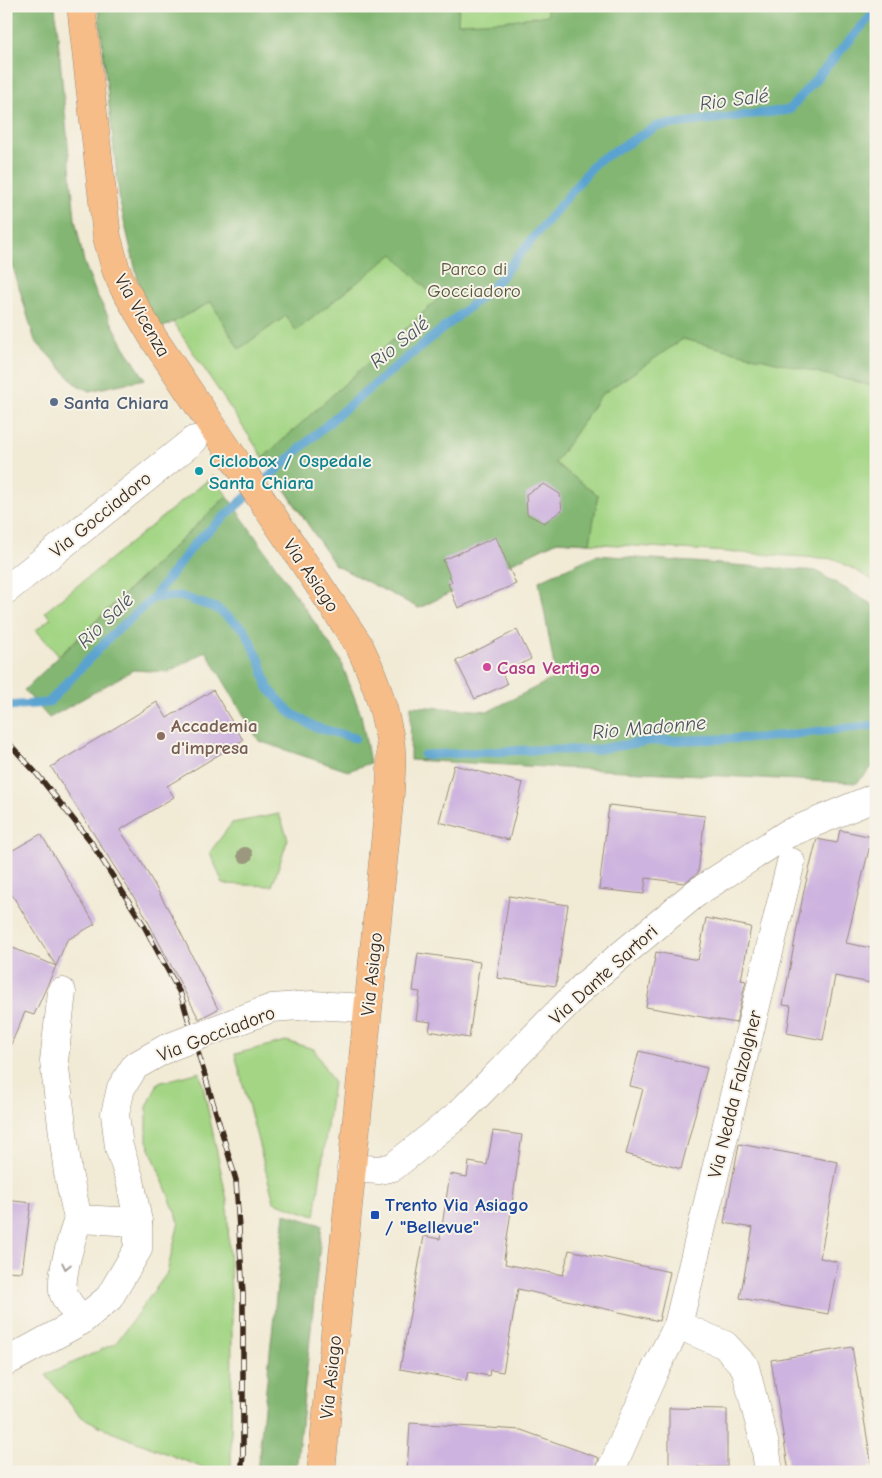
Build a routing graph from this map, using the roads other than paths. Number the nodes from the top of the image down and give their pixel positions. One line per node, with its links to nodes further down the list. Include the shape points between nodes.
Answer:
1 (82, 6): 3 (main road, Via Vicenza, via 107,237 116,270 154,339)
2 (194, 440): 4 (street, Via Gocciadoro)
3 (267, 508): 8 (main road, Via Asiago, via 359,645 374,679 389,735 390,793)
4 (6, 590)
5 (876, 797): 9 (street, Via Dante Sartori, via 787,834 696,893 585,985 459,1114 393,1167 379,1170)
6 (791, 862): 13 (street, Via Nedda Falzolgher)
7 (62, 992): 10 (street, via 54,1061 68,1173)
8 (367, 1008): 9 (main road, Via Asiago); 11 (street, Via Gocciadoro, bridge, via 312,1005 272,1008 166,1048 134,1066 121,1088 115,1114 119,1147 130,1180)
9 (351, 1168): 15 (main road, Via Asiago)
10 (78, 1219): 11 (street); 12 (street, one-way to 12, via 62,1286 63,1294)
11 (138, 1222): 12 (street, Via Gocciadoro, via 138,1249 109,1298)
12 (81, 1321): 14 (street, Via Gocciadoro)
13 (678, 1325): 16 (street, Via Nedda Falzolgher); 17 (street, via 725,1345 745,1367)
14 (6, 1362)
15 (321, 1472)
16 (610, 1472)
17 (769, 1472)

